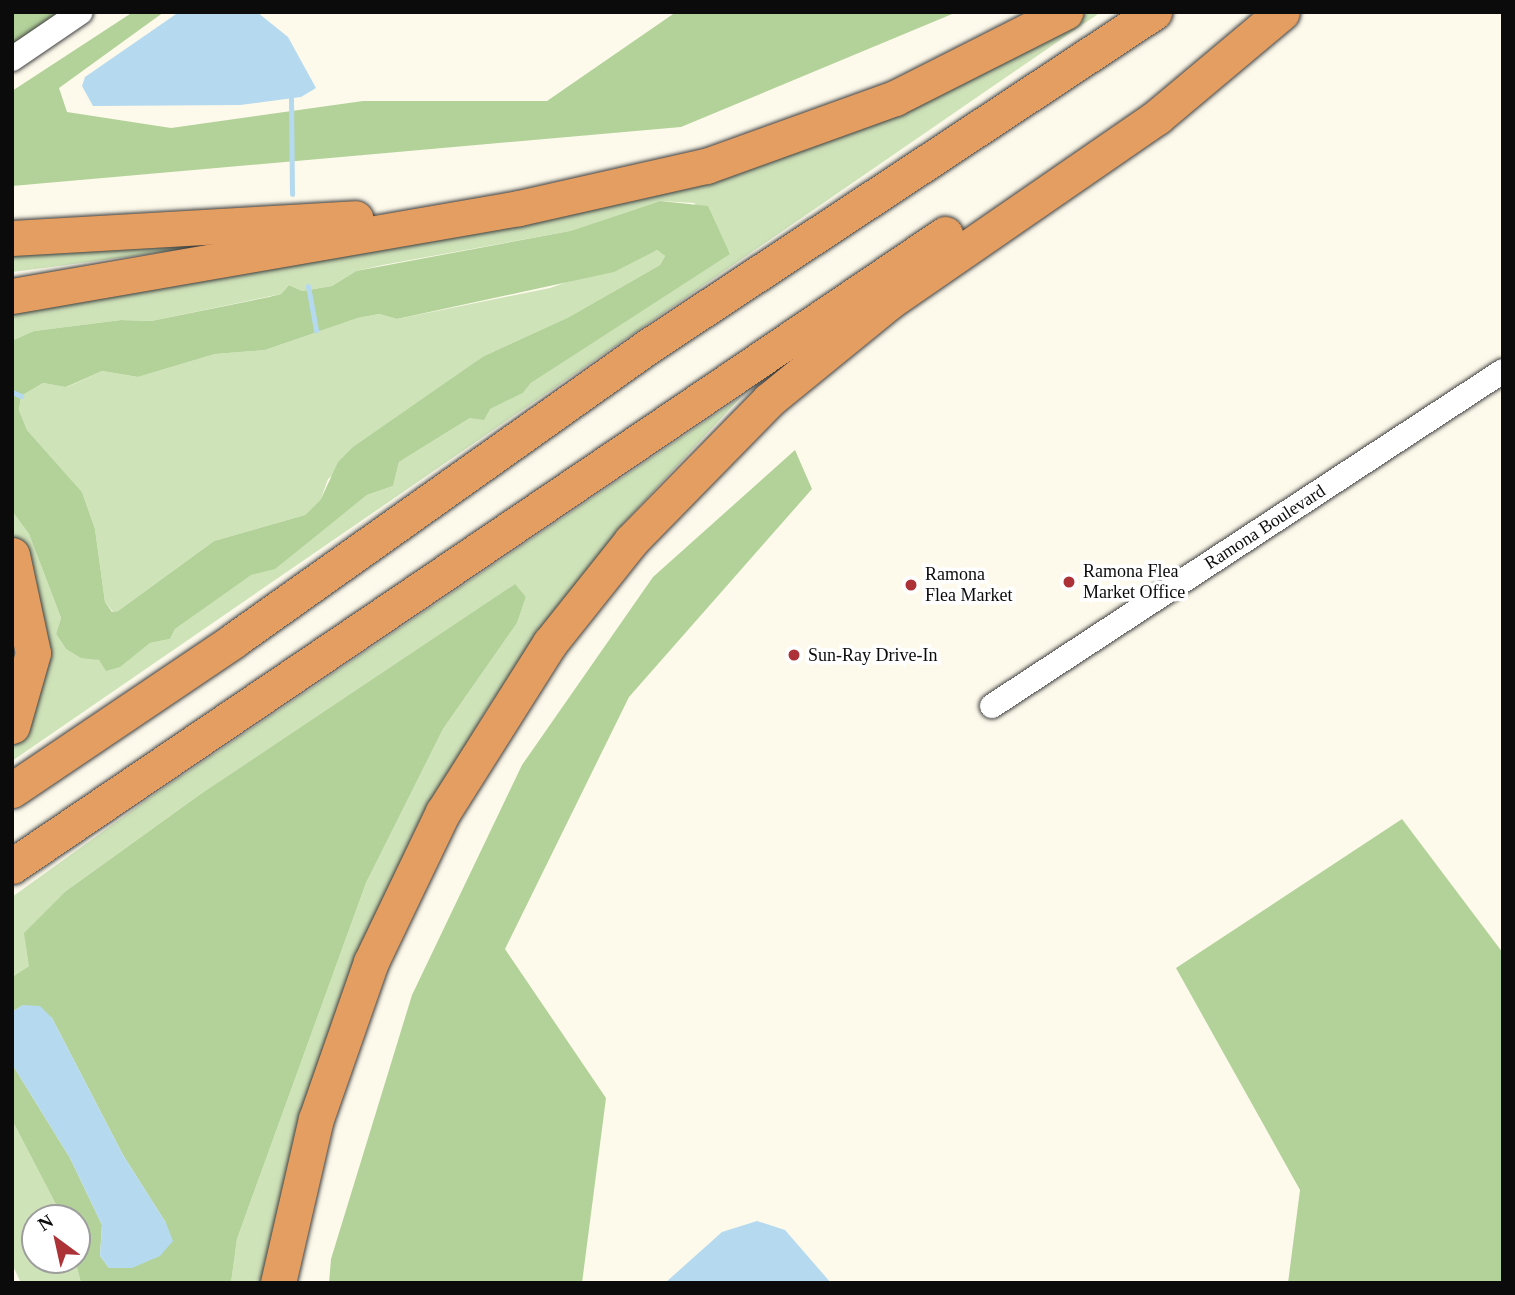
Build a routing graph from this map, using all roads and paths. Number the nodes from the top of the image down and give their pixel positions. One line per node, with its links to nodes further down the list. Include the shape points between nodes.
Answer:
1 (81, 12): 6 (street)
2 (1065, 12): 7 (highway, via 895,98 801,134 706,166)
3 (1154, 12): 14 (highway, via 647,346 234,640)
4 (1273, 12): 15 (highway)
5 (1282, 12): 16 (highway, via 1157,117 889,302 769,400 631,541 550,643 443,812 371,962 316,1119)
6 (12, 59)
7 (519, 208): 8 (highway); 9 (highway)
8 (12, 238)
9 (12, 296)
10 (1503, 372): 12 (street, Ramona Boulevard)
11 (12, 555): 13 (highway, via 33,653)
12 (992, 706)
13 (12, 726)
14 (12, 790)
15 (12, 866)
16 (278, 1283)

